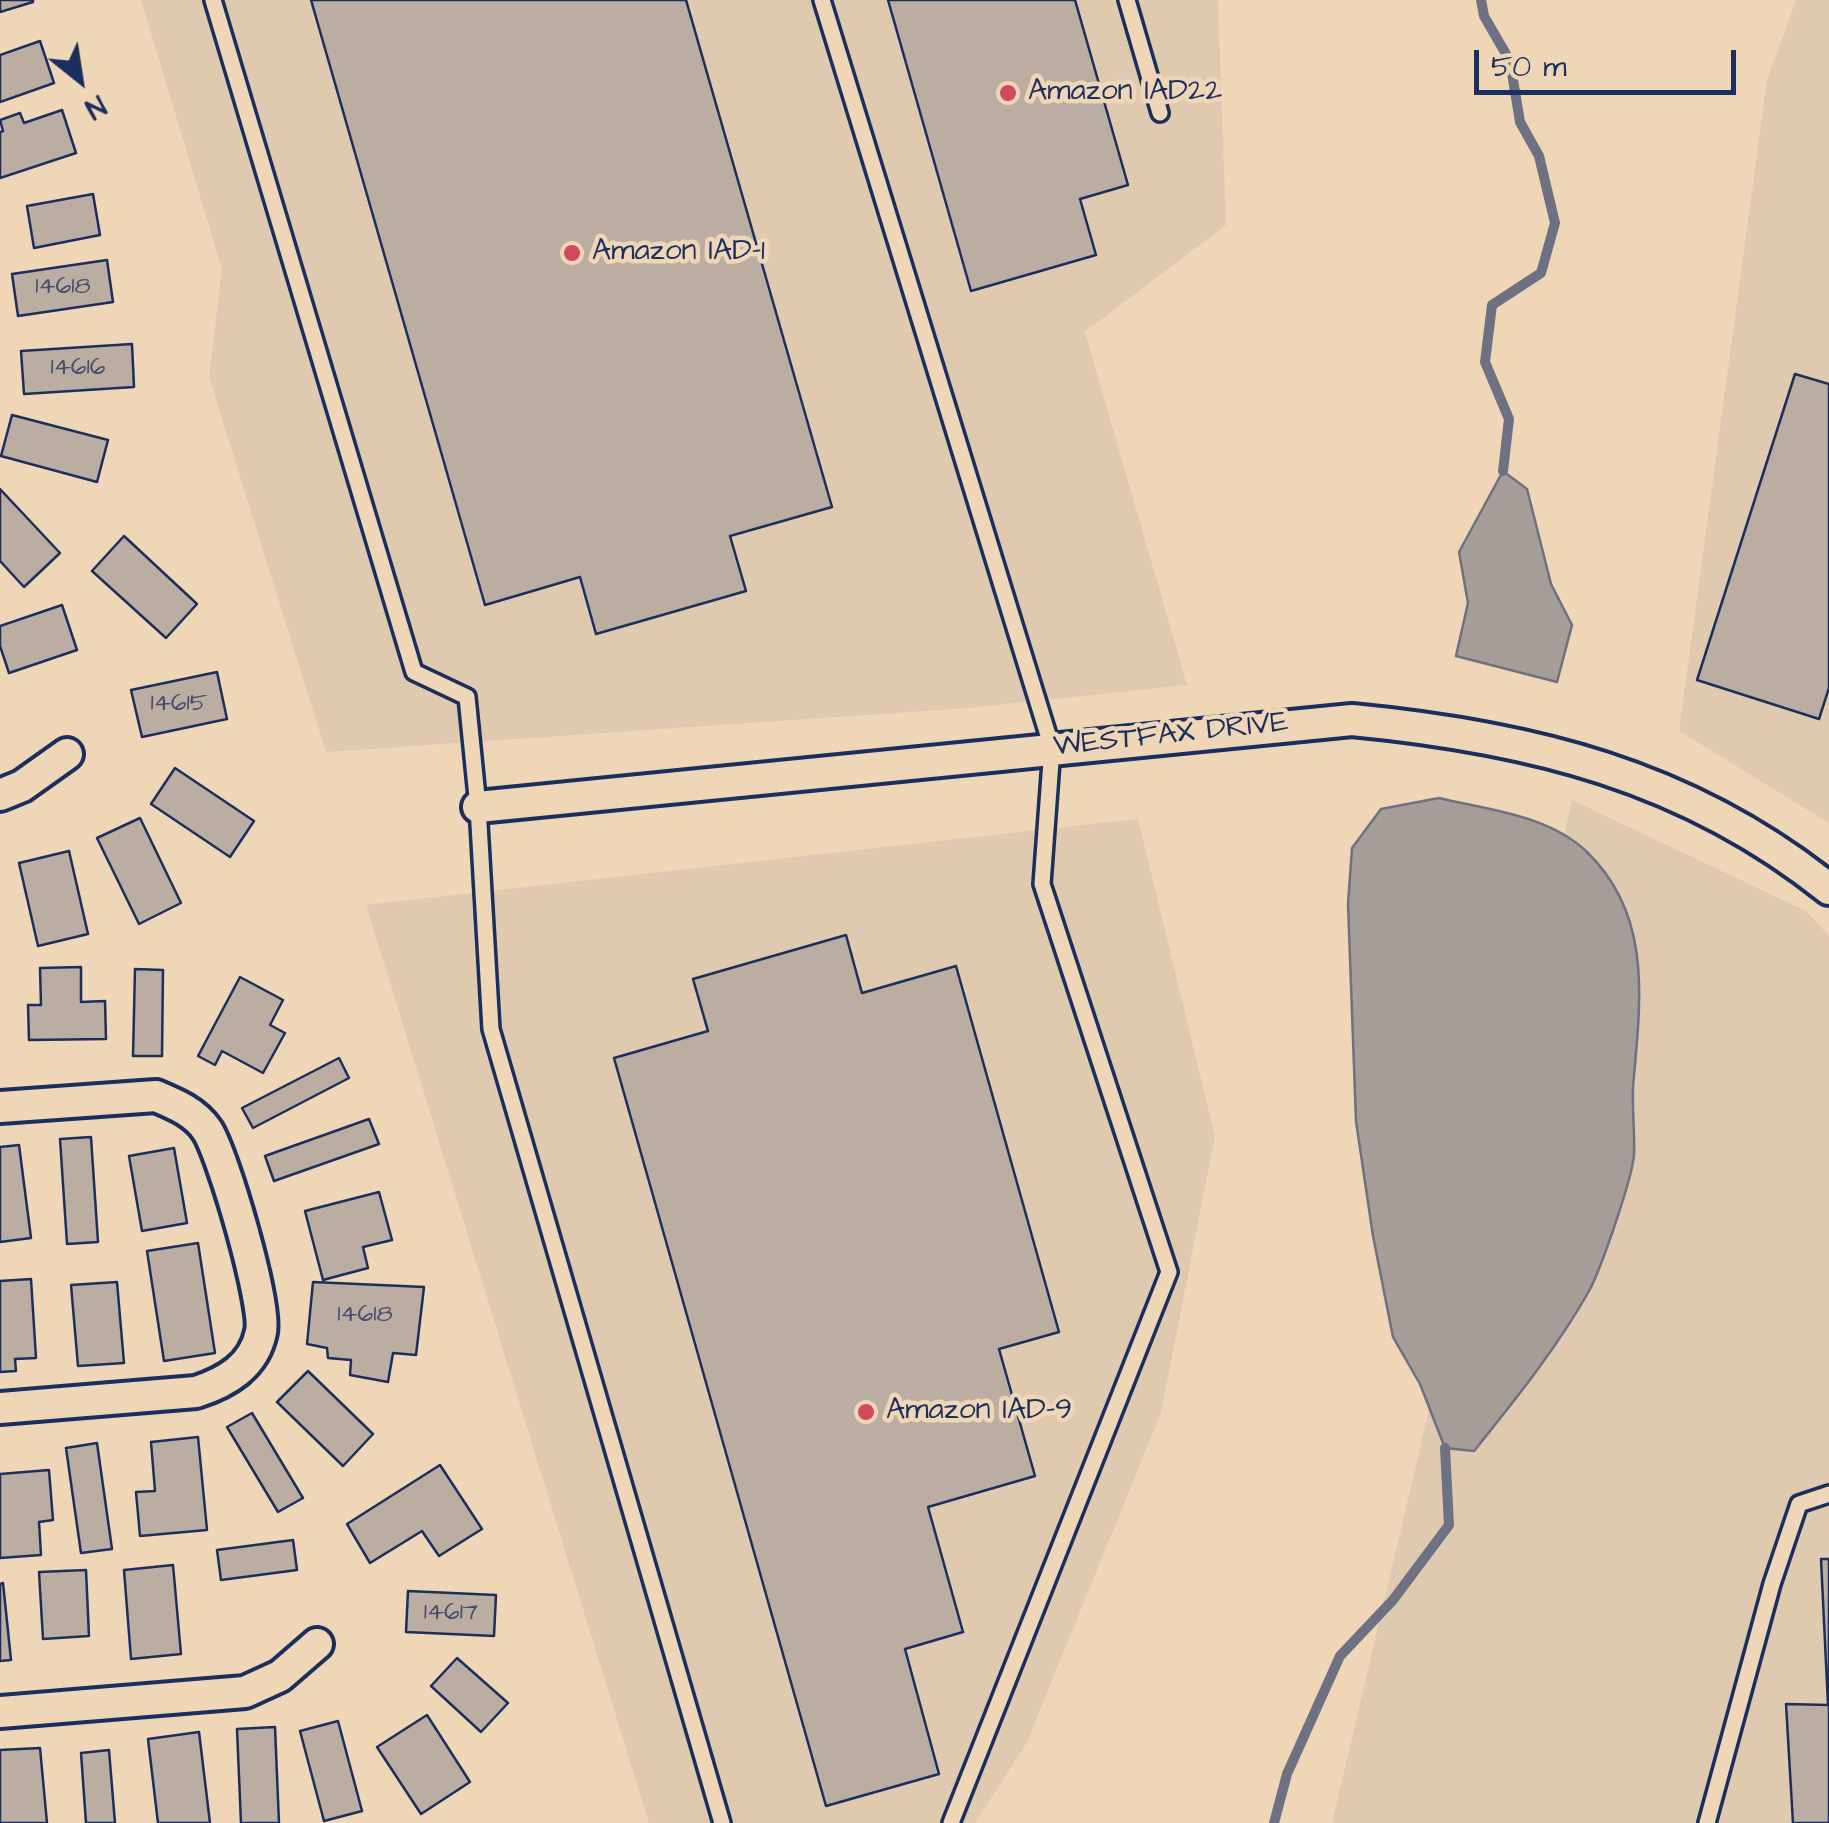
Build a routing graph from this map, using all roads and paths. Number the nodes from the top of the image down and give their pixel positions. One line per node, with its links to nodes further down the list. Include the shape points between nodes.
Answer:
1 (213, 0): 8 (lane, via 414,672 466,697)
2 (822, 0): 5 (lane)
3 (1127, 0): 4 (lane)
4 (1160, 113)
5 (1052, 748): 8 (street, WESTFAX DRIVE); 9 (street, WESTFAX DRIVE, via 1352,720 1446,729 1579,758 1664,790 1784,856); 16 (lane, via 1042,884 1169,1272)
6 (67, 754): 7 (street)
7 (0, 795)
8 (478, 806): 15 (lane, via 491,1029)
9 (1829, 889)
10 (0, 1107): 11 (street, via 156,1096 201,1122 220,1160 263,1318 254,1352 220,1384 196,1392)
11 (0, 1408)
12 (1829, 1494): 17 (lane, via 1799,1504)
13 (317, 1644): 14 (street, via 280,1676 245,1692)
14 (0, 1712)
15 (722, 1823)
16 (951, 1823)
17 (1706, 1823)

